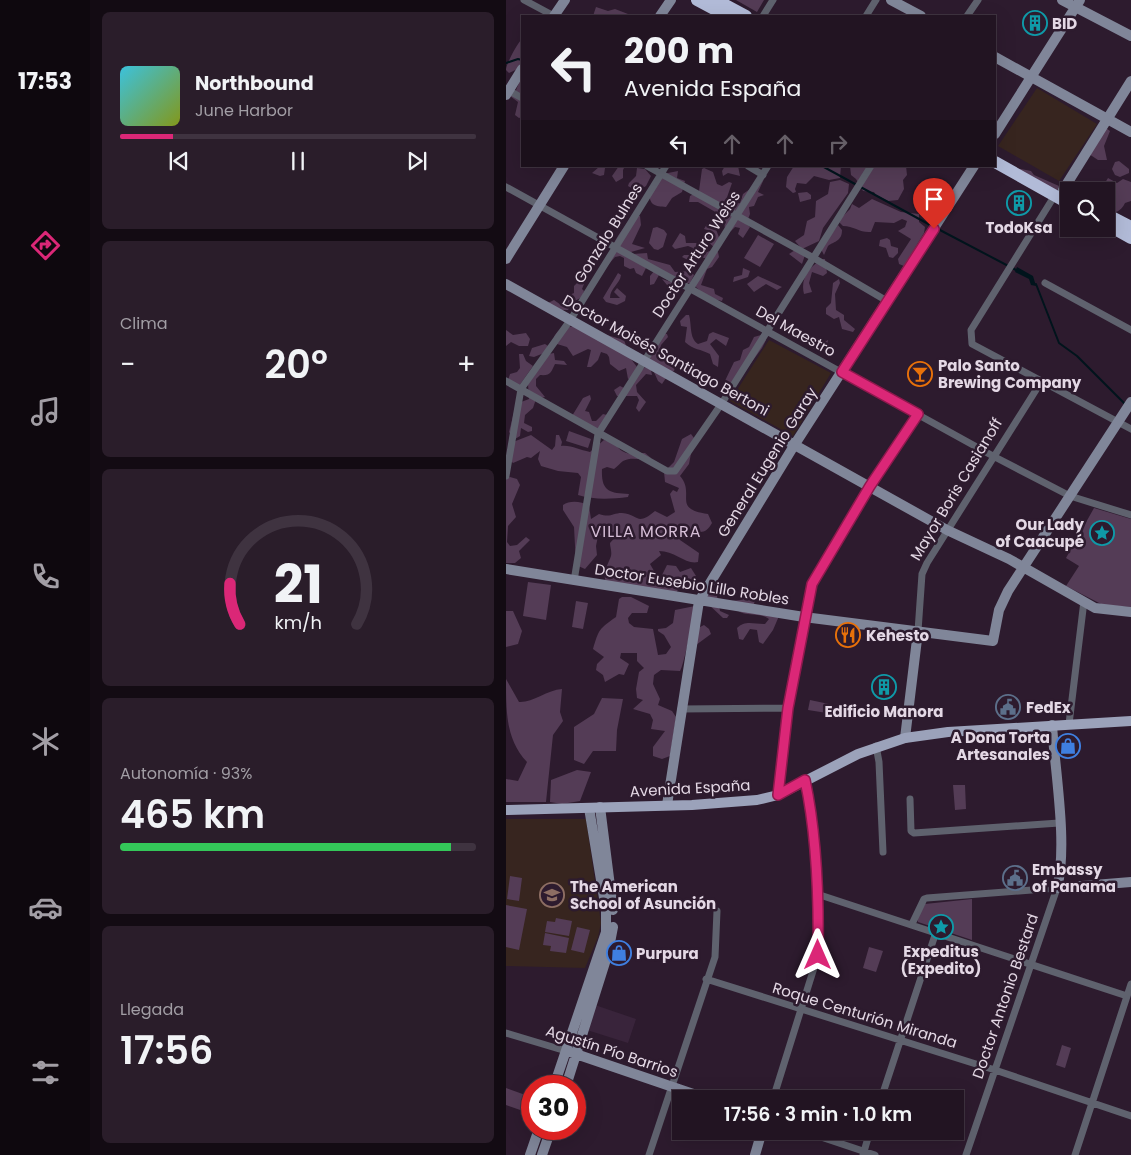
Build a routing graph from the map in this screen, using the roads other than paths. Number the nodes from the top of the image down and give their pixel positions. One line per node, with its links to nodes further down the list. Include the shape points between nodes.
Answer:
1 (524, 0): 12 (street)
2 (565, 0): 13 (street)
3 (671, 0): 14 (street)
4 (697, 0): 15 (highway)
5 (716, 0): 16 (highway)
6 (773, 0): 17 (street)
7 (876, 0): 18 (street)
8 (891, 0): 19 (street)
9 (978, 0): 20 (street)
10 (1062, 0): 11 (street)
11 (1078, 4): 21 (street); 24 (street)
12 (552, 15)
13 (555, 15)
14 (661, 15)
15 (725, 15)
16 (744, 15)
17 (764, 15)
18 (867, 15)
19 (919, 15)
20 (968, 15)
21 (1131, 36)
22 (996, 58): 24 (street)
23 (521, 71): 26 (street)
24 (1031, 77): 28 (street); 29 (street)
25 (1131, 81): 28 (street)
26 (507, 92): 27 (street)
27 (521, 98)
28 (1108, 119): 30 (street); 42 (street)
29 (996, 132)
30 (1131, 132)
31 (996, 154): 44 (highway)
32 (996, 162): 45 (highway)
33 (563, 167): 47 (street)
34 (649, 167): 40 (street)
35 (665, 167): 40 (street, Gonzalo Bulnes)
36 (750, 167): 41 (street)
37 (767, 167): 41 (street, Doctor Arturo Weiss)
38 (870, 167): 54 (street)
39 (973, 167): 59 (street, General Eugenio Garay)
40 (661, 174): 48 (street); 53 (street, Gonzalo Bulnes)
41 (763, 174): 48 (street, Doctor Arturo Weiss)
42 (1069, 182)
43 (506, 187): 47 (street, Del Maestro)
44 (1060, 192)
45 (1060, 192)
46 (1060, 196): 66 (street, via 971,330 972,344)
47 (539, 204): 53 (street, Del Maestro); 55 (street)
48 (736, 217): 54 (street); 58 (street, Doctor Arturo Weiss)
49 (1115, 219): 50 (highway)
50 (1131, 227)
51 (1115, 229): 52 (highway)
52 (1131, 238)
53 (615, 248): 58 (street, Del Maestro); 60 (street, Gonzalo Bulnes)
54 (812, 257): 59 (street); 61 (street)
55 (506, 259)
56 (1045, 283): 62 (street)
57 (506, 284): 60 (street, Doctor Moisés Santiago Bertoni)
58 (690, 289): 61 (street, Del Maestro); 63 (street, Doctor Arturo Weiss)
59 (887, 302): 64 (street, General Eugenio Garay)
60 (571, 319): 63 (street, Doctor Moisés Santiago Bertoni); 67 (street, Gonzalo Bulnes)
61 (768, 330): 64 (street, Del Maestro); 69 (street)
62 (1131, 330)
63 (645, 360): 69 (street, Doctor Moisés Santiago Bertoni); 73 (street, Doctor Arturo Weiss)
64 (842, 372): 70 (street, Del Maestro); 74 (street, General Eugenio Garay)
65 (506, 381): 67 (street)
66 (1041, 382): 71 (street); 75 (street, Mayor Boris Casianoff)
67 (521, 389): 73 (street); 76 (street, Gonzalo Bulnes)
68 (1131, 402): 71 (street)
69 (722, 403): 73 (street, via 677,469 667,471); 74 (street, Doctor Moisés Santiago Bertoni)
70 (918, 414): 75 (street, Del Maestro); 77 (street)
71 (1117, 422): 72 (street); 78 (street)
72 (1131, 429)
73 (598, 434): 83 (street, Doctor Arturo Weiss)
74 (795, 444): 77 (street, Doctor Moisés Santiago Bertoni); 84 (street, General Eugenio Garay)
75 (993, 456): 78 (street, Del Maestro); 80 (street, Mayor Boris Casianoff)
76 (506, 476)
77 (870, 486): 80 (street, Doctor Moisés Santiago Bertoni); 87 (street, via 812,584)
78 (1070, 496): 79 (street, Del Maestro); 81 (street)
79 (1131, 515)
80 (946, 530): 81 (street, Doctor Moisés Santiago Bertoni); 88 (street, Mayor Boris Casianoff, via 922,574)
81 (1024, 569): 85 (street, Doctor Moisés Santiago Bertoni); 88 (street, Doctor Eusebio Lillo Robles, via 1001,604 993,641)
82 (506, 570): 83 (street, Doctor Eusebio Lillo Robles)
83 (574, 581): 84 (street, Doctor Eusebio Lillo Robles)
84 (699, 601): 87 (street, Doctor Eusebio Lillo Robles); 90 (street, General Eugenio Garay)
85 (1084, 601): 86 (street, Doctor Moisés Santiago Bertoni, via 1102,610); 92 (street)
86 (1131, 612)
87 (804, 617): 88 (street, Doctor Eusebio Lillo Robles); 89 (street)
88 (918, 631): 94 (street, Mayor Boris Casianoff)
89 (788, 708): 90 (street); 97 (street)
90 (681, 709): 99 (street, General Eugenio Garay)
91 (1131, 721): 92 (main road, Avenida España)
92 (1069, 724): 93 (main road, Avenida España)
93 (1052, 725): 94 (main road, Avenida España); 103 (street, Doctor Antonio Bestard)
94 (905, 738): 95 (main road, Avenida España)
95 (876, 746): 96 (main road, Avenida España); 104 (street)
96 (805, 780): 97 (main road, Avenida España); 107 (street, via 810,800)
97 (778, 795): 99 (main road, Avenida España, via 741,801)
98 (910, 799): 103 (street, via 911,831 914,833)
99 (667, 805): 100 (main road, Avenida España)
100 (600, 807): 101 (main road, Avenida España); 118 (street, via 613,932)
101 (589, 808): 102 (main road, Avenida España); 118 (street, via 607,925)
102 (506, 810)
103 (1059, 823): 106 (street, Doctor Antonio Bestard, via 1061,872)
104 (883, 852)
105 (1131, 882): 106 (street)
106 (1057, 888): 109 (street, via 927,898); 111 (street, Doctor Antonio Bestard)
107 (817, 894): 109 (street); 115 (street, via 817,963)
108 (718, 911): 112 (street, via 715,957)
109 (912, 924): 110 (street)
110 (936, 932): 111 (street); 117 (street)
111 (1033, 964): 114 (street); 119 (street, Doctor Antonio Bestard)
112 (706, 979): 115 (street, Roque Centurión Miranda); 122 (street)
113 (1131, 984): 114 (street)
114 (1127, 996): 126 (street)
115 (802, 1010): 117 (street, Roque Centurión Miranda); 124 (street)
116 (506, 1033): 118 (street, Agustín Pío Barrios)
117 (900, 1041): 119 (street, Roque Centurión Miranda); 125 (street)
118 (571, 1053): 120 (street); 121 (street); 122 (street, Agustín Pío Barrios)
119 (995, 1070): 126 (street, Roque Centurión Miranda); 139 (street, Doctor Antonio Bestard)
120 (560, 1075)
121 (568, 1075)
122 (670, 1086): 123 (street, Agustín Pío Barrios); 136 (street)
123 (682, 1090)
124 (776, 1090)
125 (884, 1090)
126 (1092, 1103): 127 (street, Roque Centurión Miranda); 140 (street)
127 (1131, 1116)
128 (535, 1140): 134 (street)
129 (547, 1140): 135 (street)
130 (759, 1140): 137 (street)
131 (828, 1140): 133 (street)
132 (867, 1140): 133 (street)
133 (863, 1153): 138 (street)
134 (530, 1155)
135 (542, 1155)
136 (649, 1155)
137 (754, 1155)
138 (875, 1155)
139 (966, 1155)
140 (1075, 1155)

